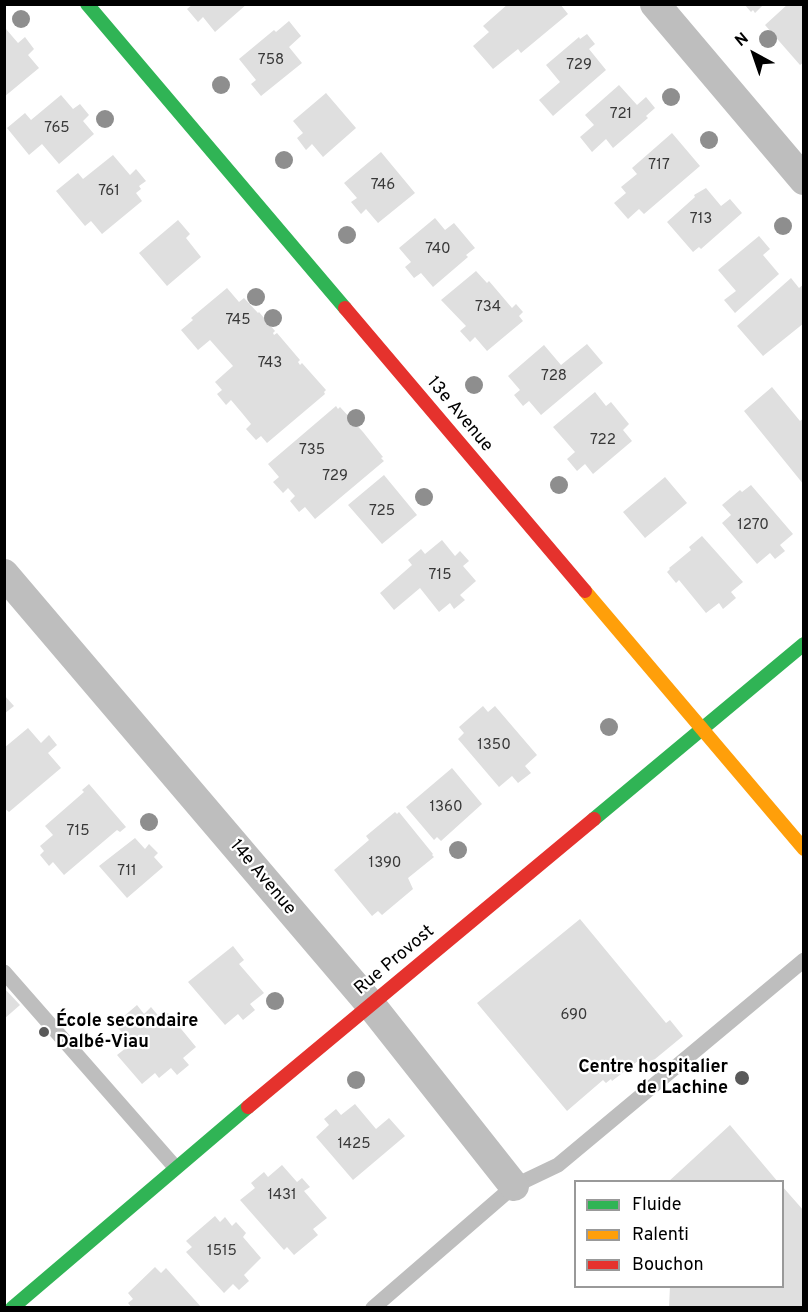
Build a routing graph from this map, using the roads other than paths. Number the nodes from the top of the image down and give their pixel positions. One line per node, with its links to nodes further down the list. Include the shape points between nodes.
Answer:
1 (87, 4): 6 (street, 13e Avenue)
2 (655, 4): 3 (street)
3 (804, 180)
4 (4, 574): 10 (street, 14e Avenue)
5 (804, 644): 6 (street, Rue Provost)
6 (701, 729): 7 (street, 13e Avenue); 10 (street, Rue Provost)
7 (804, 849)
8 (804, 960): 12 (lane, via 558,1165)
9 (4, 972): 11 (lane)
10 (371, 1005): 11 (street, Rue Provost); 12 (street, 14e Avenue)
11 (175, 1167): 13 (street, Rue Provost)
12 (514, 1186): 14 (lane)
13 (12, 1308)
14 (373, 1308)

